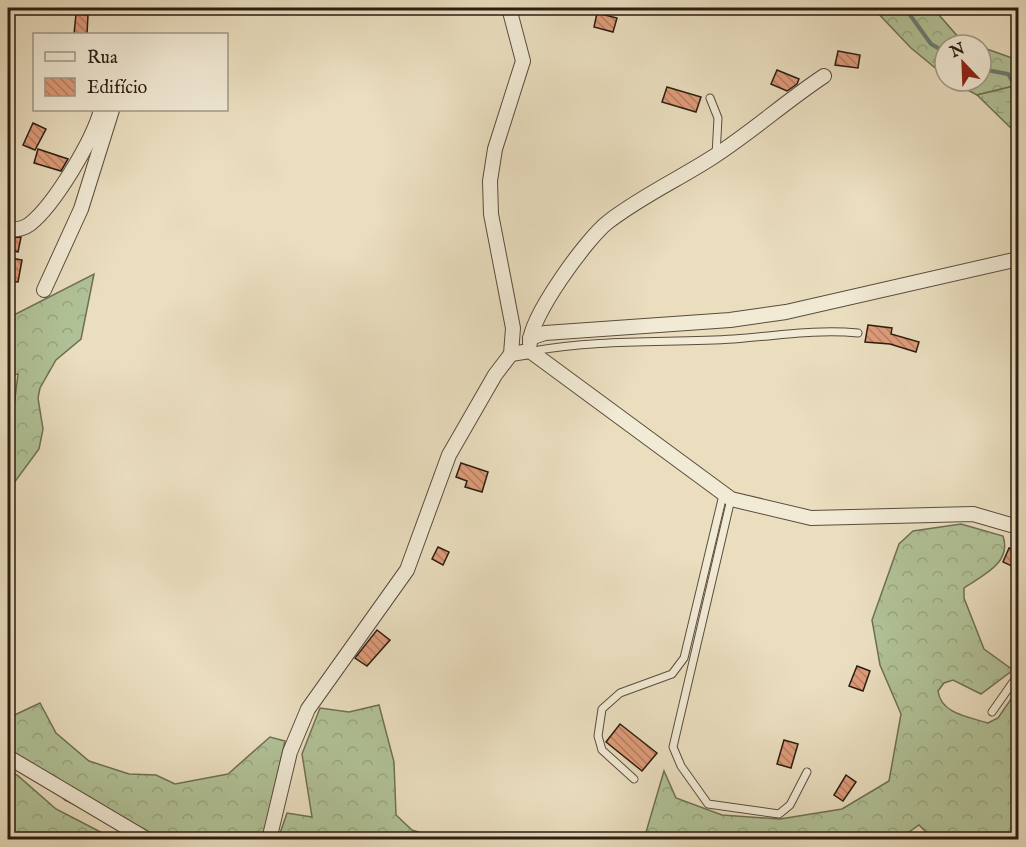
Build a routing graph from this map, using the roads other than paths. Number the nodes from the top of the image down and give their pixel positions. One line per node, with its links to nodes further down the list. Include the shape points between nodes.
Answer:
1 (509, 8): 12 (street, via 523,61 495,149 490,181 491,214 513,328)
2 (824, 76): 6 (street)
3 (710, 98): 6 (lane, via 718,118)
4 (101, 111): 7 (street, via 75,165 42,211 24,227)
5 (112, 111): 9 (street, via 81,209)
6 (716, 155): 11 (street, via 608,223 583,248 557,286)
7 (8, 229)
8 (1018, 259): 11 (street, via 786,312 730,320 545,333)
9 (44, 290)
10 (858, 333): 11 (lane, via 825,330 733,339)
11 (530, 344): 12 (street); 13 (street)
12 (511, 354): 21 (street, via 449,454 406,570 308,709 290,753)
13 (727, 497): 14 (street, via 811,518 973,514); 18 (lane, via 673,747 681,766 708,804 779,814 790,805); 19 (lane, via 684,658 672,674 615,696 602,709 598,722 602,750)
14 (1018, 527)
15 (1018, 675): 16 (lane)
16 (992, 712)
17 (8, 757): 20 (street)
18 (807, 772)
19 (634, 779)
20 (147, 840)
21 (269, 840)

